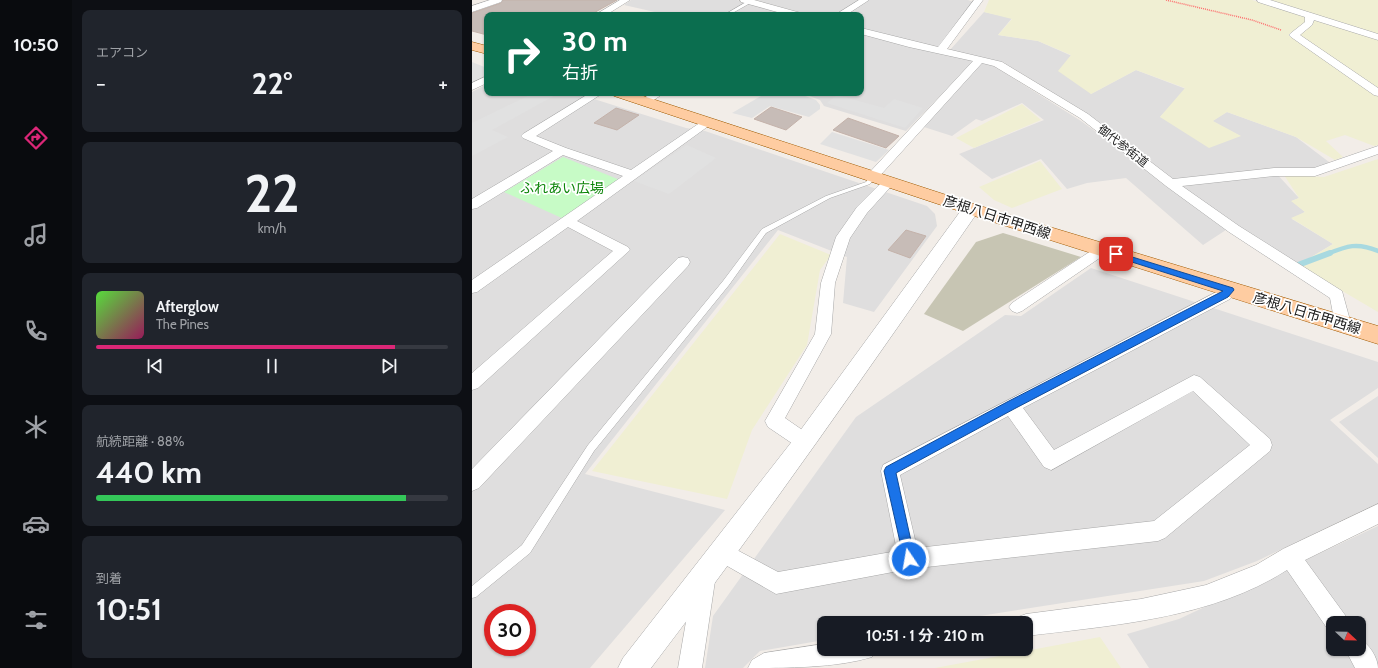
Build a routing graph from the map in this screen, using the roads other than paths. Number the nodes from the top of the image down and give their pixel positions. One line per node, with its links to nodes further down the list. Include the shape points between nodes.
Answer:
1 (498, 0): 7 (street)
2 (626, 0): 8 (street)
3 (865, 0): 11 (street)
4 (979, 0): 17 (street)
5 (1261, 0): 12 (street)
6 (747, 1): 9 (lane); 10 (street)
7 (472, 9)
8 (605, 12)
9 (730, 12)
10 (784, 12)
11 (845, 12)
12 (1310, 16): 14 (street); 21 (street, via 1309,23 1294,35)
13 (864, 32): 17 (street, 御代参街道)
14 (1378, 37)
15 (472, 46): 16 (main road)
16 (484, 49)
17 (940, 51): 18 (street, 御代参街道)
18 (980, 59): 29 (street); 30 (street, 御代参街道, via 998,64 1084,116)
19 (484, 81): 20 (street)
20 (472, 88)
21 (1378, 93)
22 (593, 96): 27 (street, via 527,136)
23 (639, 96): 24 (main road, 彦根八日市甲西線)
24 (652, 98): 25 (main road, 彦根八日市甲西線)
25 (708, 122): 28 (street); 29 (main road, 彦根八日市甲西線)
26 (1378, 150): 30 (street, via 1315,172 1274,172)
27 (562, 151): 28 (street); 31 (street)
28 (632, 175): 33 (street)
29 (881, 179): 32 (main road, 彦根八日市甲西線); 43 (street, via 843,237 828,283 823,334 774,421); 50 (lane, via 828,197 764,231 726,283 592,448 526,549)
30 (1170, 183): 39 (street, 御代参街道, via 1234,229 1337,295)
31 (472, 205)
32 (971, 209): 34 (main road, 彦根八日市甲西線); 43 (street)
33 (568, 222): 36 (street); 41 (street, via 623,250)
34 (1102, 250): 37 (main road, 彦根八日市甲西線); 38 (street)
35 (683, 262): 44 (street)
36 (472, 288)
37 (1230, 290): 39 (main road, 彦根八日市甲西線); 42 (street, via 1225,295)
38 (1017, 307)
39 (1343, 324): 40 (main road, 彦根八日市甲西線)
40 (1378, 335)
41 (472, 383)
42 (1011, 406): 48 (street, via 890,471); 48 (street, via 1051,461 1194,382 1263,445 1158,530)
43 (805, 442): 46 (street)
44 (472, 482)
45 (1378, 514): 47 (street)
46 (722, 552): 48 (street, via 776,583); 49 (street)
47 (1290, 556): 51 (street); 52 (street, via 1263,573 1206,596 1141,610)
48 (909, 559)
49 (704, 577): 54 (street); 55 (street)
50 (472, 593)
51 (1332, 616)
52 (1033, 624)
53 (820, 656): 56 (street, via 764,665)
54 (633, 668)
55 (690, 668)
56 (760, 668)

